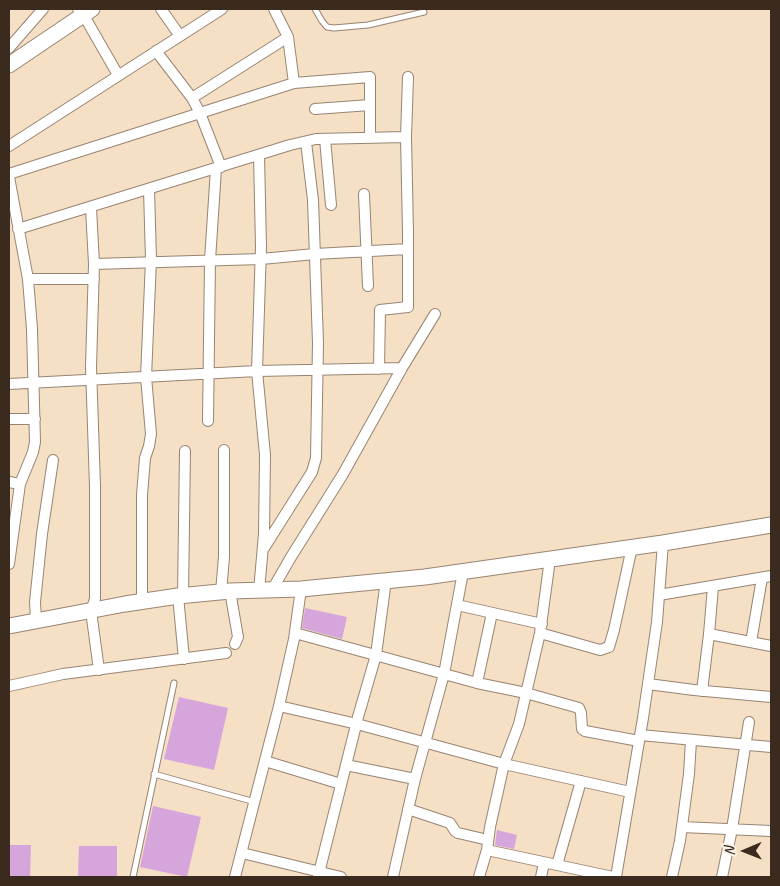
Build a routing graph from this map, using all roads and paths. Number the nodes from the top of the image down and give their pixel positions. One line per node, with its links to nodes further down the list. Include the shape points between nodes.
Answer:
1 (43, 9): 10 (street)
2 (161, 9): 8 (street)
3 (222, 9): 8 (street)
4 (274, 9): 9 (street)
5 (316, 9): 7 (lane, via 327,27 334,28 368,25)
6 (84, 11): 12 (street); 13 (street)
7 (424, 12)
8 (180, 36): 11 (street)
9 (288, 37): 15 (street); 16 (street)
10 (9, 48)
11 (156, 51): 13 (street); 16 (street)
12 (9, 65)
13 (118, 75): 24 (street)
14 (408, 77): 20 (street)
15 (294, 83): 17 (street, via 370,77); 19 (street)
16 (192, 98): 19 (street)
17 (370, 104): 18 (street); 21 (street)
18 (315, 109)
19 (200, 113): 26 (street); 27 (street)
20 (406, 137): 21 (street); 33 (street)
21 (370, 138): 22 (street)
22 (325, 139): 23 (street); 30 (street)
23 (306, 142): 25 (street); 35 (street)
24 (9, 146)
25 (259, 155): 26 (street); 36 (street)
26 (218, 168): 28 (street); 37 (street)
27 (9, 175): 32 (street)
28 (149, 189): 31 (street); 38 (street)
29 (364, 194): 34 (street)
30 (331, 205)
31 (91, 208): 32 (street); 39 (street)
32 (18, 229): 41 (street)
33 (408, 249): 34 (street); 45 (street, via 408,307 380,310)
34 (366, 251): 35 (street); 42 (street)
35 (315, 254): 36 (street); 46 (street)
36 (261, 259): 37 (street); 47 (street)
37 (210, 260): 38 (street); 48 (street)
38 (151, 262): 39 (street); 49 (street)
39 (94, 264): 40 (street)
40 (94, 279): 41 (street); 50 (street)
41 (28, 280): 51 (street)
42 (368, 286)
43 (435, 314): 44 (street)
44 (402, 368): 45 (street); 72 (street, via 343,474)
45 (380, 369): 46 (street)
46 (318, 370): 47 (street); 64 (street, via 317,446 312,472)
47 (257, 371): 48 (street); 64 (street, via 264,455)
48 (209, 373): 49 (street); 55 (street)
49 (146, 377): 50 (street); 76 (street, via 151,434 142,495)
50 (91, 380): 51 (street); 78 (street, via 95,599)
51 (33, 383): 52 (street); 54 (street)
52 (9, 384)
53 (9, 419): 54 (street)
54 (35, 419): 60 (street, via 33,452)
55 (208, 421)
56 (224, 450): 73 (street)
57 (185, 451): 74 (street)
58 (54, 460): 80 (street, via 42,534)
59 (9, 482): 60 (street)
60 (20, 484): 66 (street)
61 (771, 524): 62 (street)
62 (663, 543): 63 (street); 75 (street)
63 (632, 547): 65 (street); 82 (street, via 609,647 600,650)
64 (262, 551): 72 (street)
65 (550, 559): 67 (street); 82 (street)
66 (9, 564)
67 (462, 572): 69 (street); 77 (street)
68 (767, 577): 70 (street); 85 (street)
69 (386, 580): 71 (street); 89 (street)
70 (713, 587): 75 (street); 84 (street)
71 (301, 589): 72 (street); 83 (street)
72 (266, 591): 73 (street)
73 (225, 592): 74 (street); 86 (street, via 238,637)
74 (180, 596): 76 (street); 90 (street)
75 (659, 596): 95 (street)
76 (142, 601): 78 (street)
77 (457, 605): 79 (street); 92 (street)
78 (91, 611): 80 (street); 91 (street)
79 (492, 613): 82 (street); 94 (street)
80 (36, 620): 81 (street)
81 (9, 626)
82 (541, 629): 98 (street)
83 (295, 633): 89 (street); 100 (street)
84 (709, 634): 85 (street); 97 (street)
85 (751, 642): 87 (street)
86 (235, 644)
87 (771, 646)
88 (226, 654): 90 (street)
89 (376, 655): 92 (street); 102 (street)
90 (184, 659): 91 (street)
91 (98, 670): 96 (street)
92 (444, 674): 94 (street); 105 (street)
93 (174, 683): 111 (lane)
94 (476, 683): 98 (street)
95 (648, 684): 97 (street); 103 (street)
96 (9, 686)
97 (702, 690): 99 (street)
98 (526, 693): 103 (street, via 579,708 585,732); 109 (street)
99 (771, 697)
100 (279, 706): 102 (street); 108 (street)
101 (749, 722): 106 (street)
102 (357, 724): 105 (street); 110 (street)
103 (640, 738): 104 (street); 115 (street)
104 (691, 740): 106 (street); 118 (street)
105 (426, 743): 109 (street); 112 (street)
106 (746, 744): 107 (street); 119 (street)
107 (771, 747)
108 (265, 761): 114 (street); 116 (street)
109 (504, 764): 113 (street); 121 (street)
110 (346, 765): 112 (street); 114 (street)
111 (154, 774): 116 (lane); 126 (lane)
112 (415, 779): 117 (street)
113 (581, 781): 115 (street); 124 (street)
114 (341, 784): 125 (street)
115 (630, 792): 132 (street)
116 (255, 802): 122 (street)
117 (408, 809): 121 (street, via 450,823 458,833); 129 (street)
118 (682, 827): 119 (street); 133 (street)
119 (732, 830): 120 (street); 134 (street)
120 (771, 831)
121 (488, 845): 123 (street); 130 (street)
122 (242, 852): 125 (street); 127 (street)
123 (544, 862): 124 (street); 131 (street)
124 (557, 865): 132 (street)
125 (318, 874): 128 (street)
126 (133, 877)
127 (235, 877)
128 (341, 877)
129 (393, 877)
130 (479, 877)
131 (541, 877)
132 (615, 877)
133 (672, 877)
134 (722, 877)

